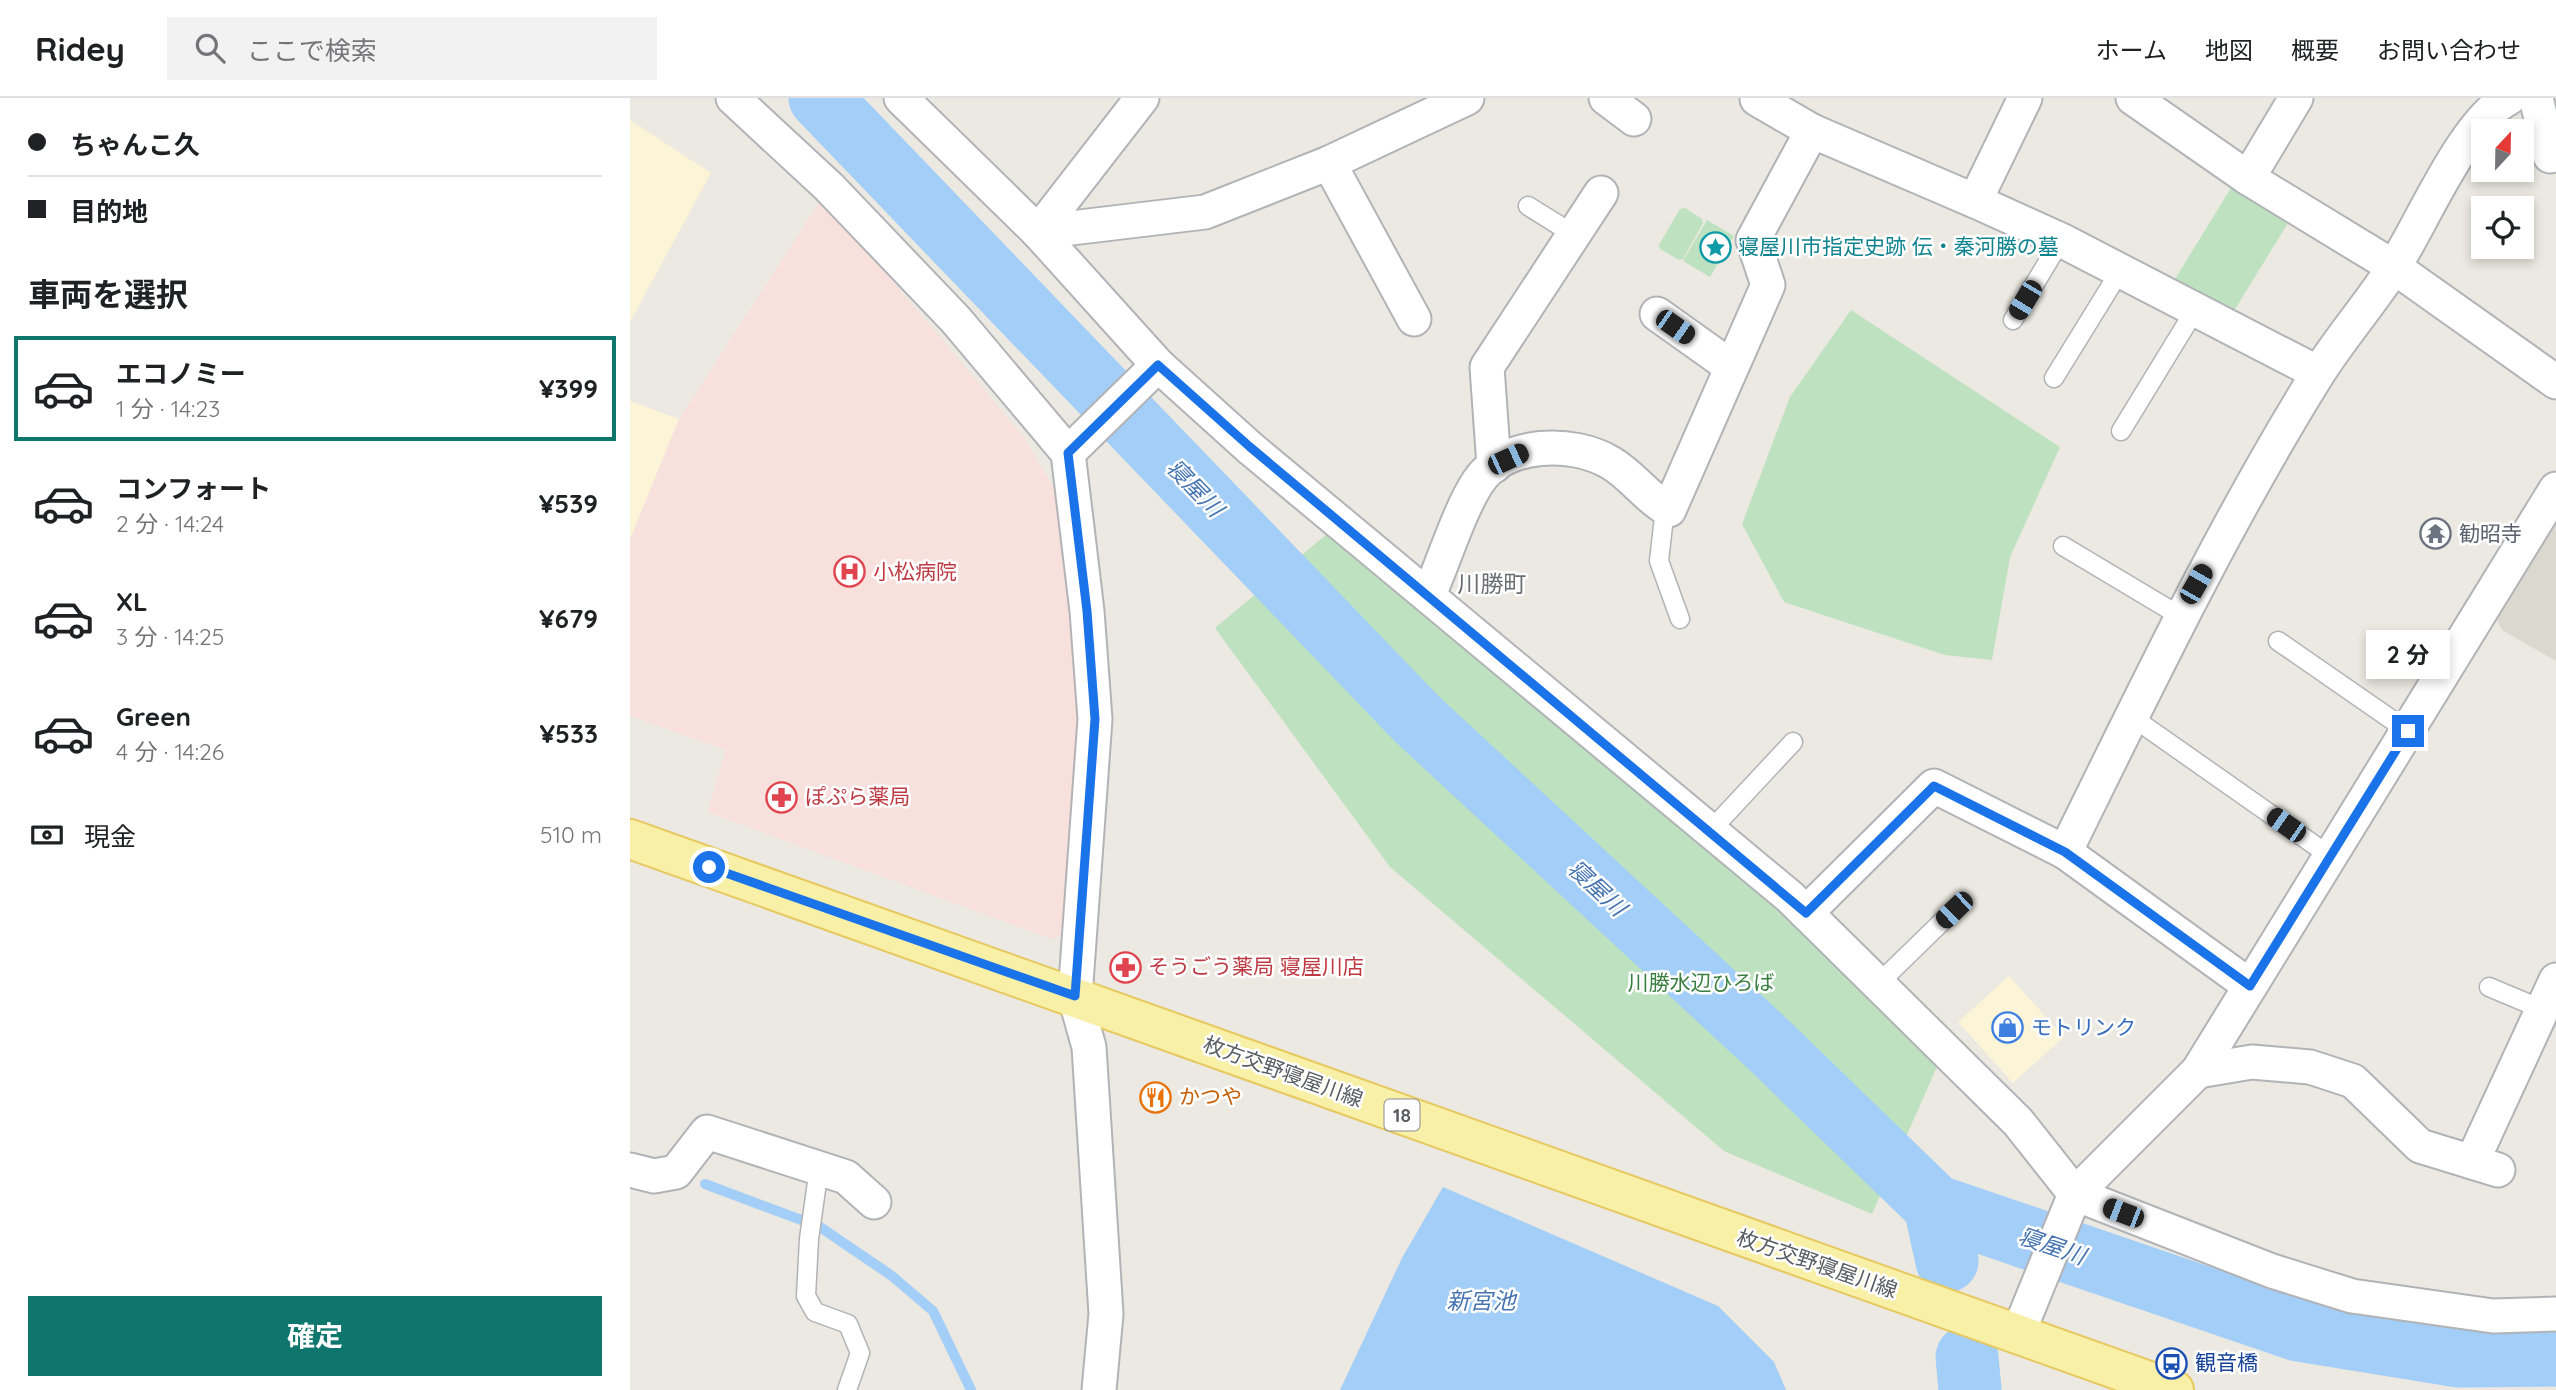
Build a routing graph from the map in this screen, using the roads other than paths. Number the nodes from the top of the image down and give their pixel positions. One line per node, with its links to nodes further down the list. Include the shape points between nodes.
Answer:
1 (733, 98): 35 (street, via 829,187 956,320)
2 (901, 98): 20 (street)
3 (1467, 98): 15 (street)
4 (1606, 98): 12 (street)
5 (2025, 98): 18 (street)
6 (2133, 98): 16 (street)
7 (2296, 98): 16 (street)
8 (2509, 98): 23 (street, via 2465,144)
9 (2536, 98): 14 (street, via 2550,156)
10 (1757, 99): 13 (street)
11 (1138, 100): 20 (street)
12 (1634, 118)
13 (1812, 131): 18 (street); 30 (street, via 1753,240 1768,285)
14 (2556, 154)
15 (1329, 163): 20 (street, via 1205,212); 27 (street)
16 (2248, 178): 23 (street)
17 (1601, 193): 21 (street)
18 (1975, 201): 22 (street)
19 (1528, 206): 21 (lane)
20 (1038, 232): 29 (street)
21 (1573, 234): 36 (street, via 1487,367)
22 (2061, 240): 24 (street); 28 (lane)
23 (2394, 267): 31 (street); 33 (street)
24 (2120, 271): 25 (street); 32 (lane)
25 (2195, 310): 31 (street); 34 (lane)
26 (1657, 314): 30 (street)
27 (1414, 319)
28 (2014, 320)
29 (1158, 365): 35 (street); 40 (street)
30 (1730, 366): 38 (street, via 1670,510)
31 (2318, 373): 41 (street)
32 (2054, 378)
33 (2556, 382)
34 (2121, 431)
35 (1068, 453): 57 (street, via 1095,719)
36 (1494, 466): 38 (street, via 1522,452 1553,447 1582,451 1611,463); 40 (street, via 1479,481)
37 (2556, 489): 45 (street)
38 (1665, 508): 42 (lane, via 1659,561)
39 (2063, 546): 41 (lane)
40 (1429, 595): 47 (street)
41 (2180, 616): 44 (street)
42 (1680, 619)
43 (2278, 640): 45 (lane)
44 (2132, 717): 49 (street); 50 (lane)
45 (2408, 731): 50 (street)
46 (1793, 742): 47 (lane)
47 (1710, 831): 52 (street)
48 (630, 839): 57 (main road, 枚方交野寝屋川線 / 18)
49 (2065, 852): 52 (street, via 1934,786); 54 (street)
50 (2330, 856): 54 (street)
51 (1954, 910): 53 (lane)
52 (1806, 913): 53 (street)
53 (1878, 984): 61 (street, via 2018,1122)
54 (2250, 986): 58 (street)
55 (2489, 986): 56 (lane)
56 (2550, 995): 58 (street, via 2485,1166 2420,1146 2353,1081 2332,1074 2310,1067 2252,1062)
57 (1075, 996): 64 (main road, 枚方交野寝屋川線 / 18); 66 (street, via 1089,1047 1106,1314)
58 (2198, 1071): 61 (street)
59 (819, 1168): 60 (street, via 707,1132 677,1172); 62 (street, via 846,1177); 65 (lane, via 806,1296 815,1312 848,1324 860,1353)
60 (631, 1176)
61 (2075, 1194): 63 (street, via 2272,1271 2352,1296 2493,1316); 64 (street)
62 (874, 1202)
63 (2556, 1314)
64 (2017, 1336): 67 (main road, 枚方交野寝屋川線 / 18)
65 (847, 1390)
66 (1100, 1390)
67 (2174, 1390)

